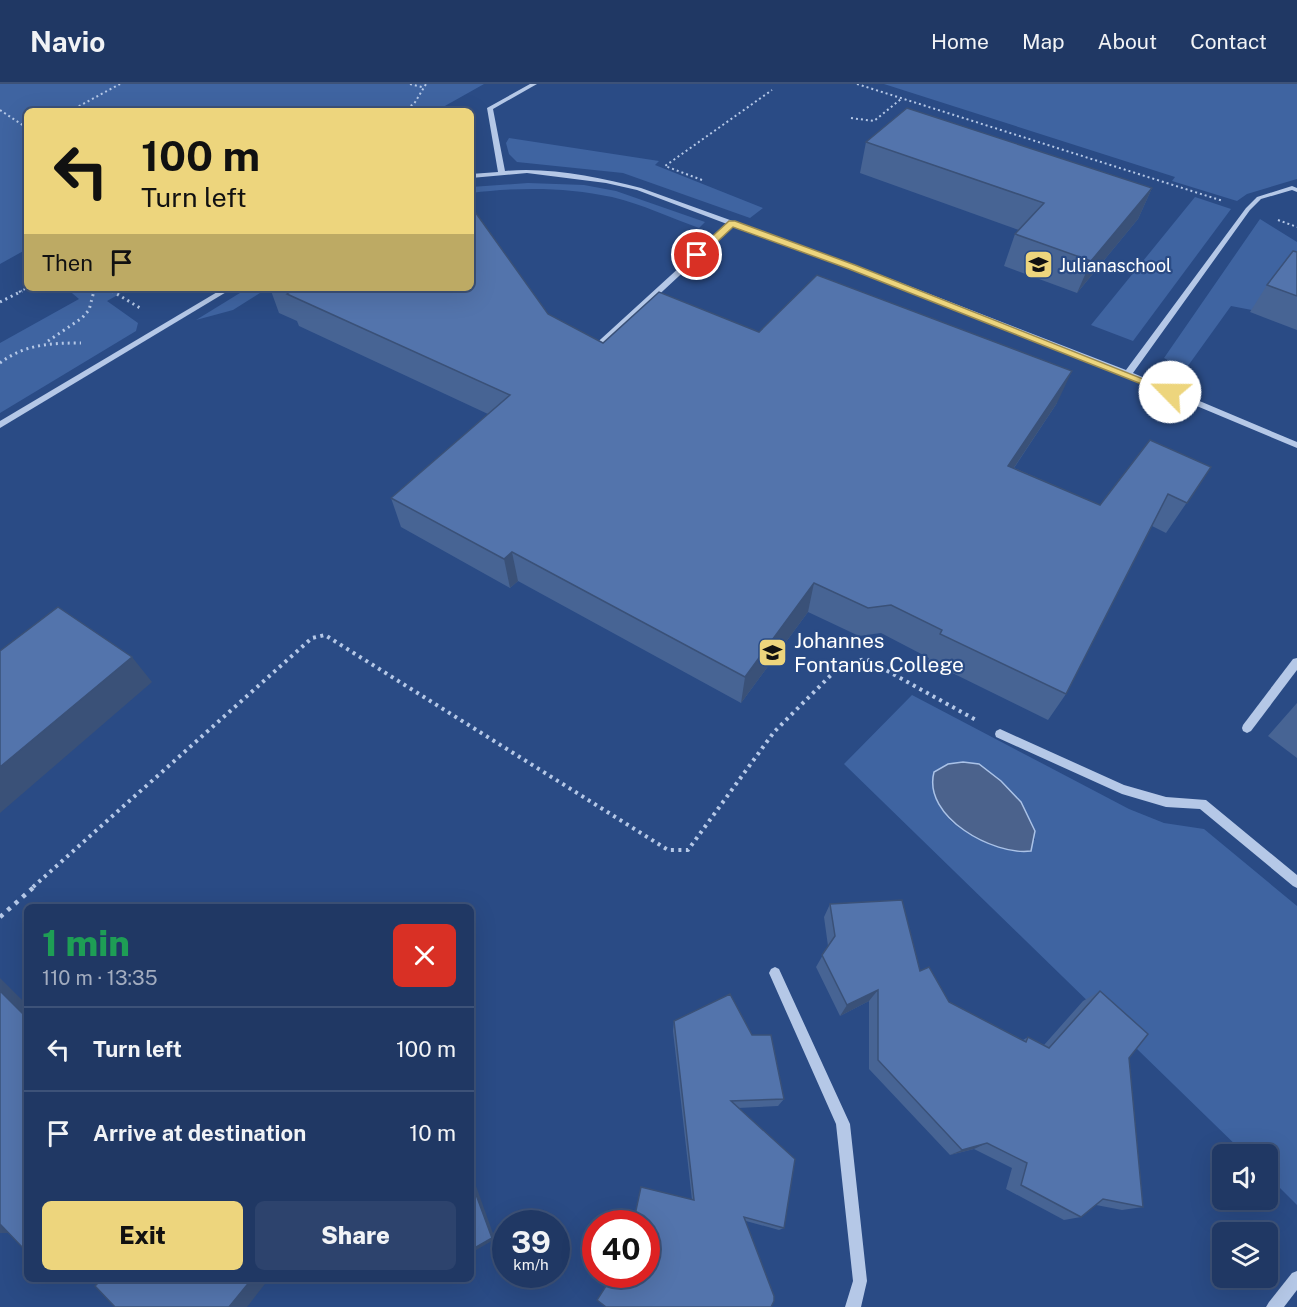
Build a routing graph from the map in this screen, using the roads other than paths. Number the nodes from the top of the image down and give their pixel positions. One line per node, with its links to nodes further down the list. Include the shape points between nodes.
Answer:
1 (534, 84): 2 (street, via 490,108)
2 (502, 173): 3 (street); 5 (street, via 527,171 606,181)
3 (474, 176)
4 (1297, 190): 8 (street, via 1259,198 1248,209)
5 (732, 223): 7 (street); 8 (street)
6 (224, 291): 9 (street)
7 (584, 359)
8 (1128, 374): 10 (street)
9 (0, 425)
10 (1297, 446)
11 (1297, 662): 12 (street)
12 (1246, 728)
13 (1000, 734): 14 (street, via 1122,789 1166,802 1202,804)
14 (1297, 882)
15 (775, 973): 17 (street, via 843,1124 860,1281)
16 (1297, 1278): 18 (street)
17 (853, 1307)
18 (1275, 1307)

